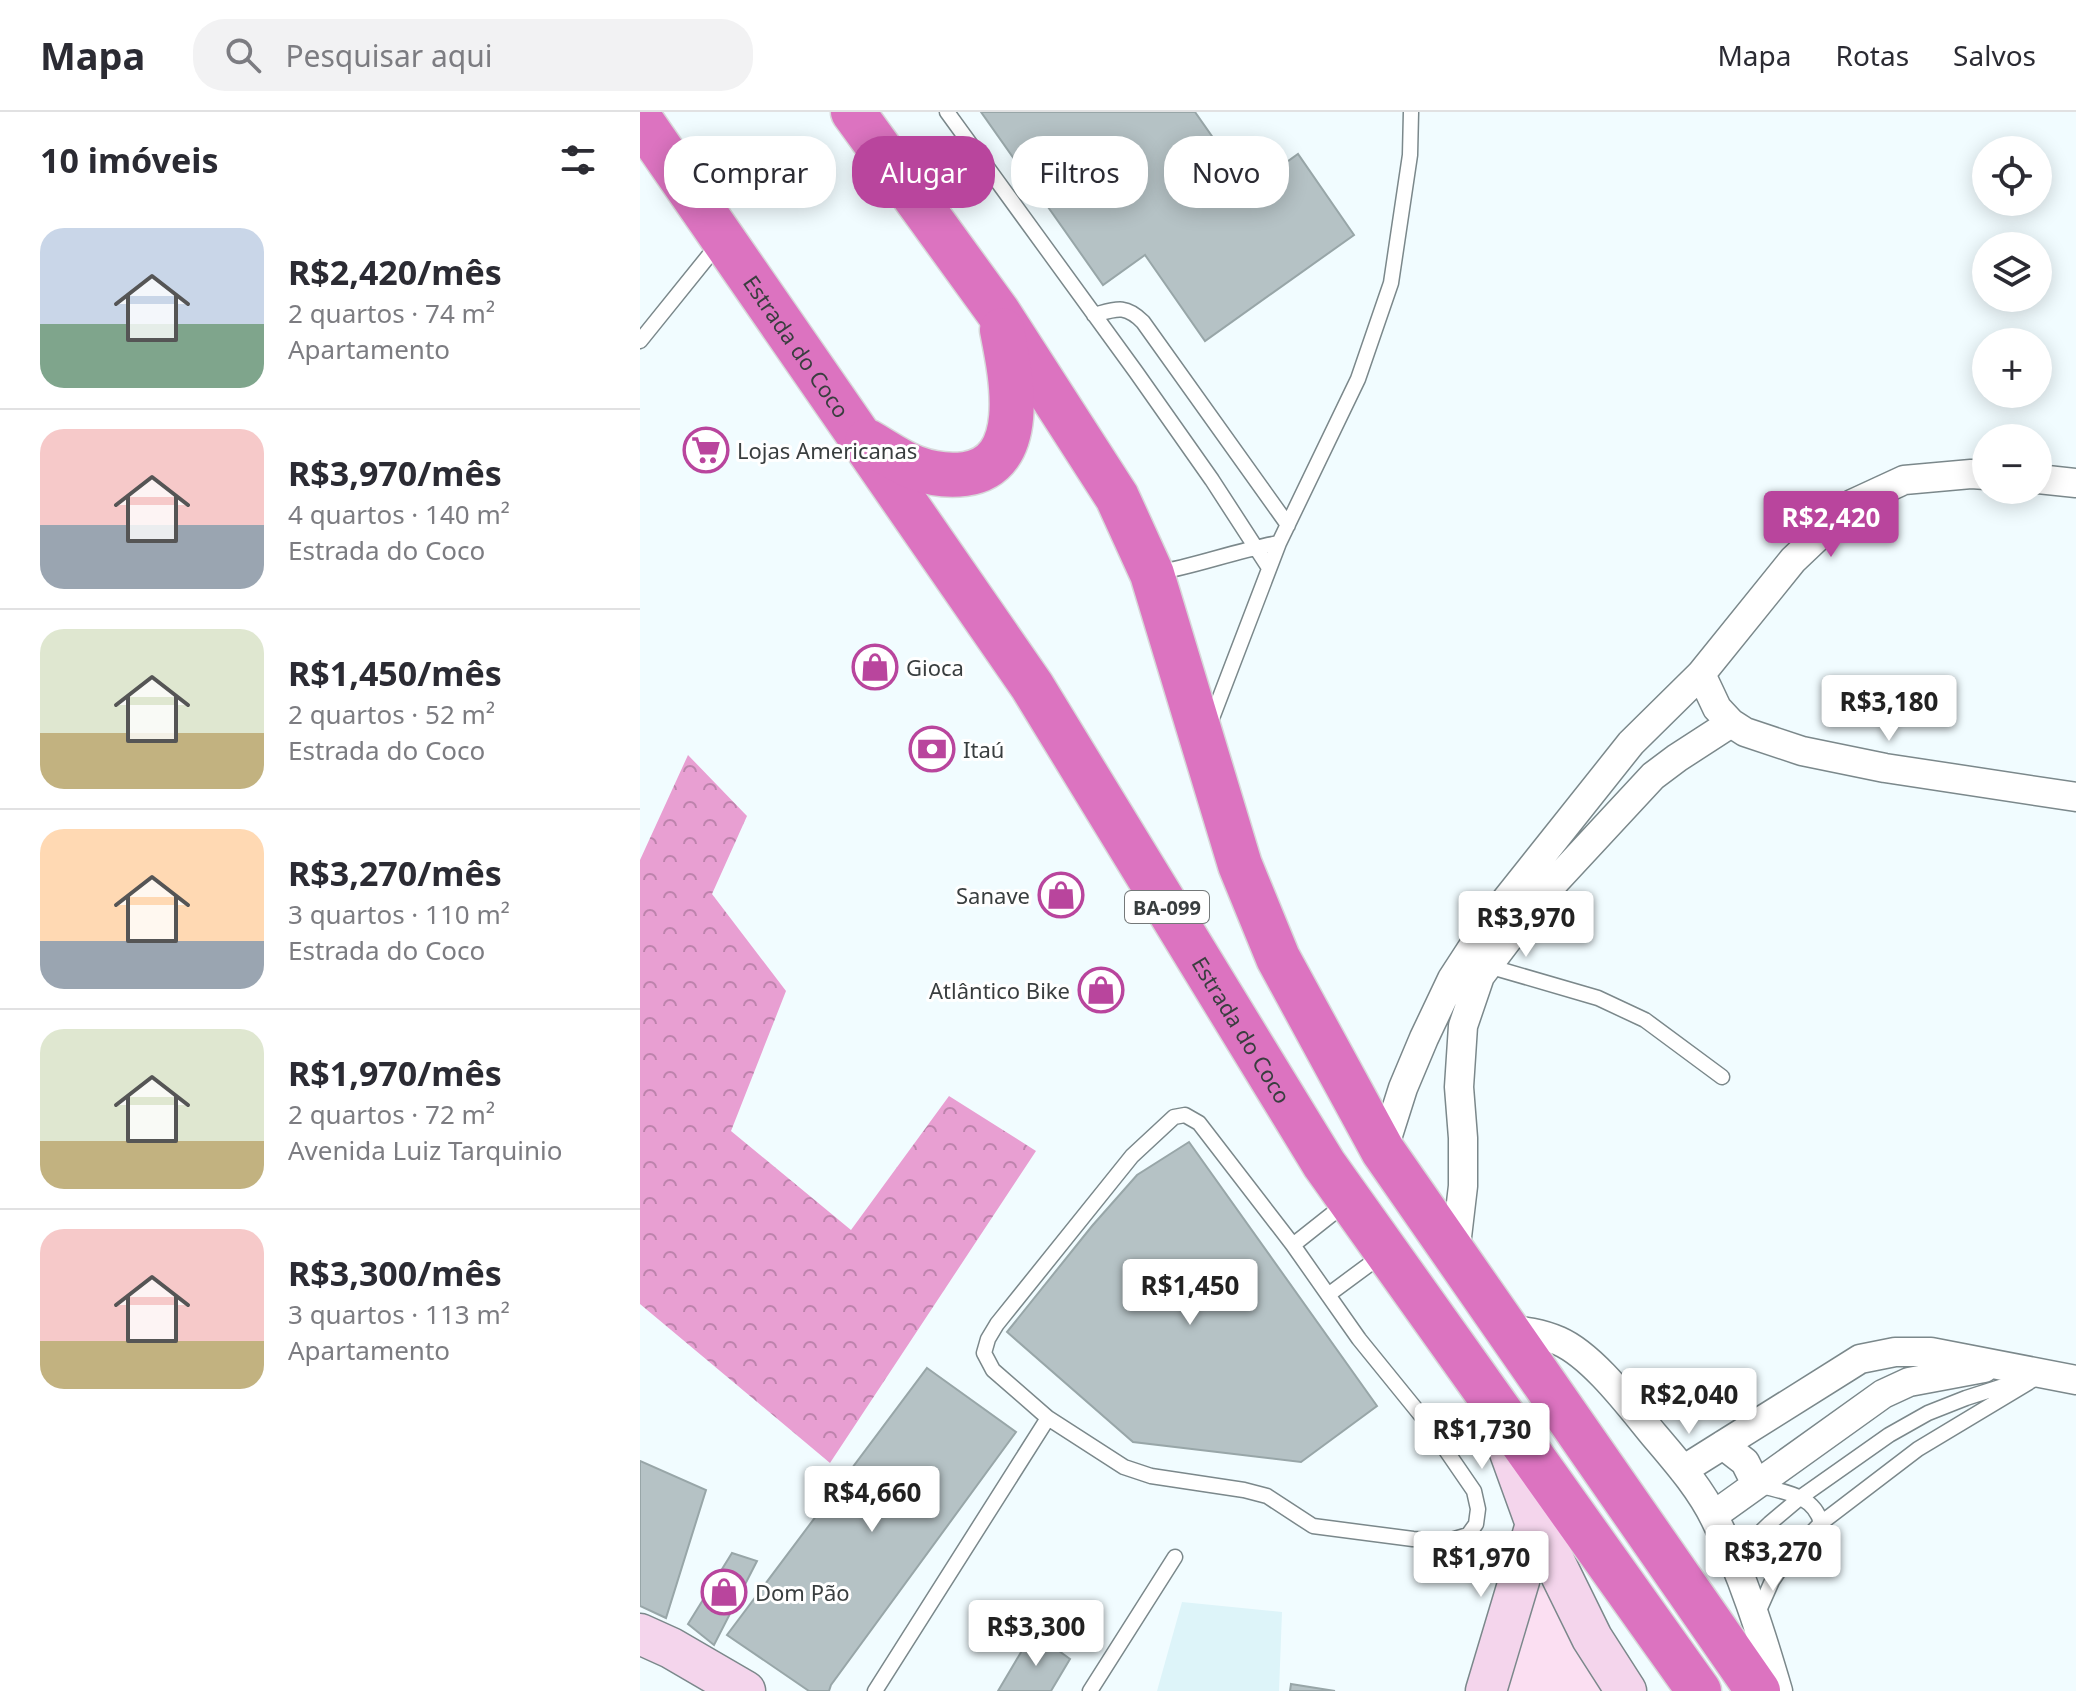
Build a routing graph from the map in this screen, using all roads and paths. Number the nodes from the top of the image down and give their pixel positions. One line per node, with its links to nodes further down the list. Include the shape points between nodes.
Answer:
1 (853, 112): 6 (highway)
2 (947, 112): 7 (lane)
3 (1411, 112): 13 (lane, via 1410,155 1391,283 1358,379)
4 (640, 119): 5 (highway, Estrada do Coco / BA-099)
5 (722, 239): 8 (lane); 9 (highway, Estrada do Coco / BA-099)
6 (998, 312): 9 (highway, via 1012,399 1009,433 998,459 976,473 948,476 916,469); 17 (highway, via 1117,497)
7 (1094, 315): 13 (lane, via 1118,309 1143,322); 15 (lane)
8 (640, 341)
9 (861, 438): 27 (highway, Estrada do Coco / BA-099, via 1032,686)
10 (1972, 474): 18 (street, via 1904,480 1852,504 1793,560)
11 (2052, 480): 12 (street)
12 (2076, 483)
13 (1288, 525): 14 (lane)
14 (1279, 543): 15 (lane); 16 (lane)
15 (1255, 547): 16 (lane); 17 (lane)
16 (1269, 568): 20 (lane)
17 (1152, 574): 20 (highway)
18 (1701, 674): 19 (street, via 1717,708); 22 (street, via 1631,743)
19 (1731, 723): 21 (street, via 1802,751 1857,763); 23 (street, via 1653,776)
20 (1204, 740): 26 (highway, via 1240,865 1278,958)
21 (2076, 797)
22 (1553, 839): 23 (street); 24 (street, via 1491,919)
23 (1576, 860): 24 (street)
24 (1479, 959): 25 (lane, via 1598,998 1645,1020); 26 (street, via 1452,979 1403,1088); 30 (street, via 1480,976 1463,1026 1463,1186)
25 (1722, 1077)
26 (1383, 1151): 30 (highway)
27 (1350, 1201): 28 (lane); 29 (highway, Estrada do Coco / BA-099)
28 (1293, 1245): 31 (lane); 39 (lane, via 1199,1123 1185,1115 1174,1117 1132,1156 988,1339 984,1353 993,1370)
29 (1387, 1252): 31 (lane); 38 (highway, Estrada do Coco / BA-099)
30 (1455, 1254): 32 (highway)
31 (1328, 1295): 39 (lane, via 1474,1491 1476,1524 1468,1535 1424,1540 1313,1526 1267,1496 1124,1467)
32 (1505, 1329): 41 (street, via 1561,1342 1584,1358); 57 (highway)
33 (1895, 1352): 34 (street, via 1931,1352); 37 (street, via 1896,1372); 40 (street, via 1860,1359)
34 (2001, 1365): 35 (street); 37 (street)
35 (2042, 1375): 36 (street); 43 (lane, via 1928,1413); 45 (lane, via 1918,1449)
36 (2076, 1380)
37 (1909, 1382): 42 (street, via 1867,1404)
38 (1490, 1396): 46 (street); 56 (highway, Estrada do Coco / BA-099)
39 (1048, 1418): 52 (lane)
40 (1723, 1445): 41 (street); 42 (street, via 1745,1462)
41 (1683, 1470): 44 (street)
42 (1756, 1484): 43 (lane); 44 (street)
43 (1801, 1497): 45 (lane, via 1815,1508); 48 (lane)
44 (1714, 1515): 48 (street)
45 (1821, 1523): 49 (lane, via 1789,1556)
46 (1536, 1524): 54 (street); 55 (street, via 1592,1638)
47 (1175, 1557): 53 (lane)
48 (1733, 1559): 49 (street)
49 (1755, 1618): 58 (street)
50 (640, 1634): 51 (street)
51 (745, 1691)
52 (875, 1691)
53 (1090, 1691)
54 (1486, 1691)
55 (1626, 1691)
56 (1699, 1691)
57 (1758, 1691)
58 (1778, 1691)

